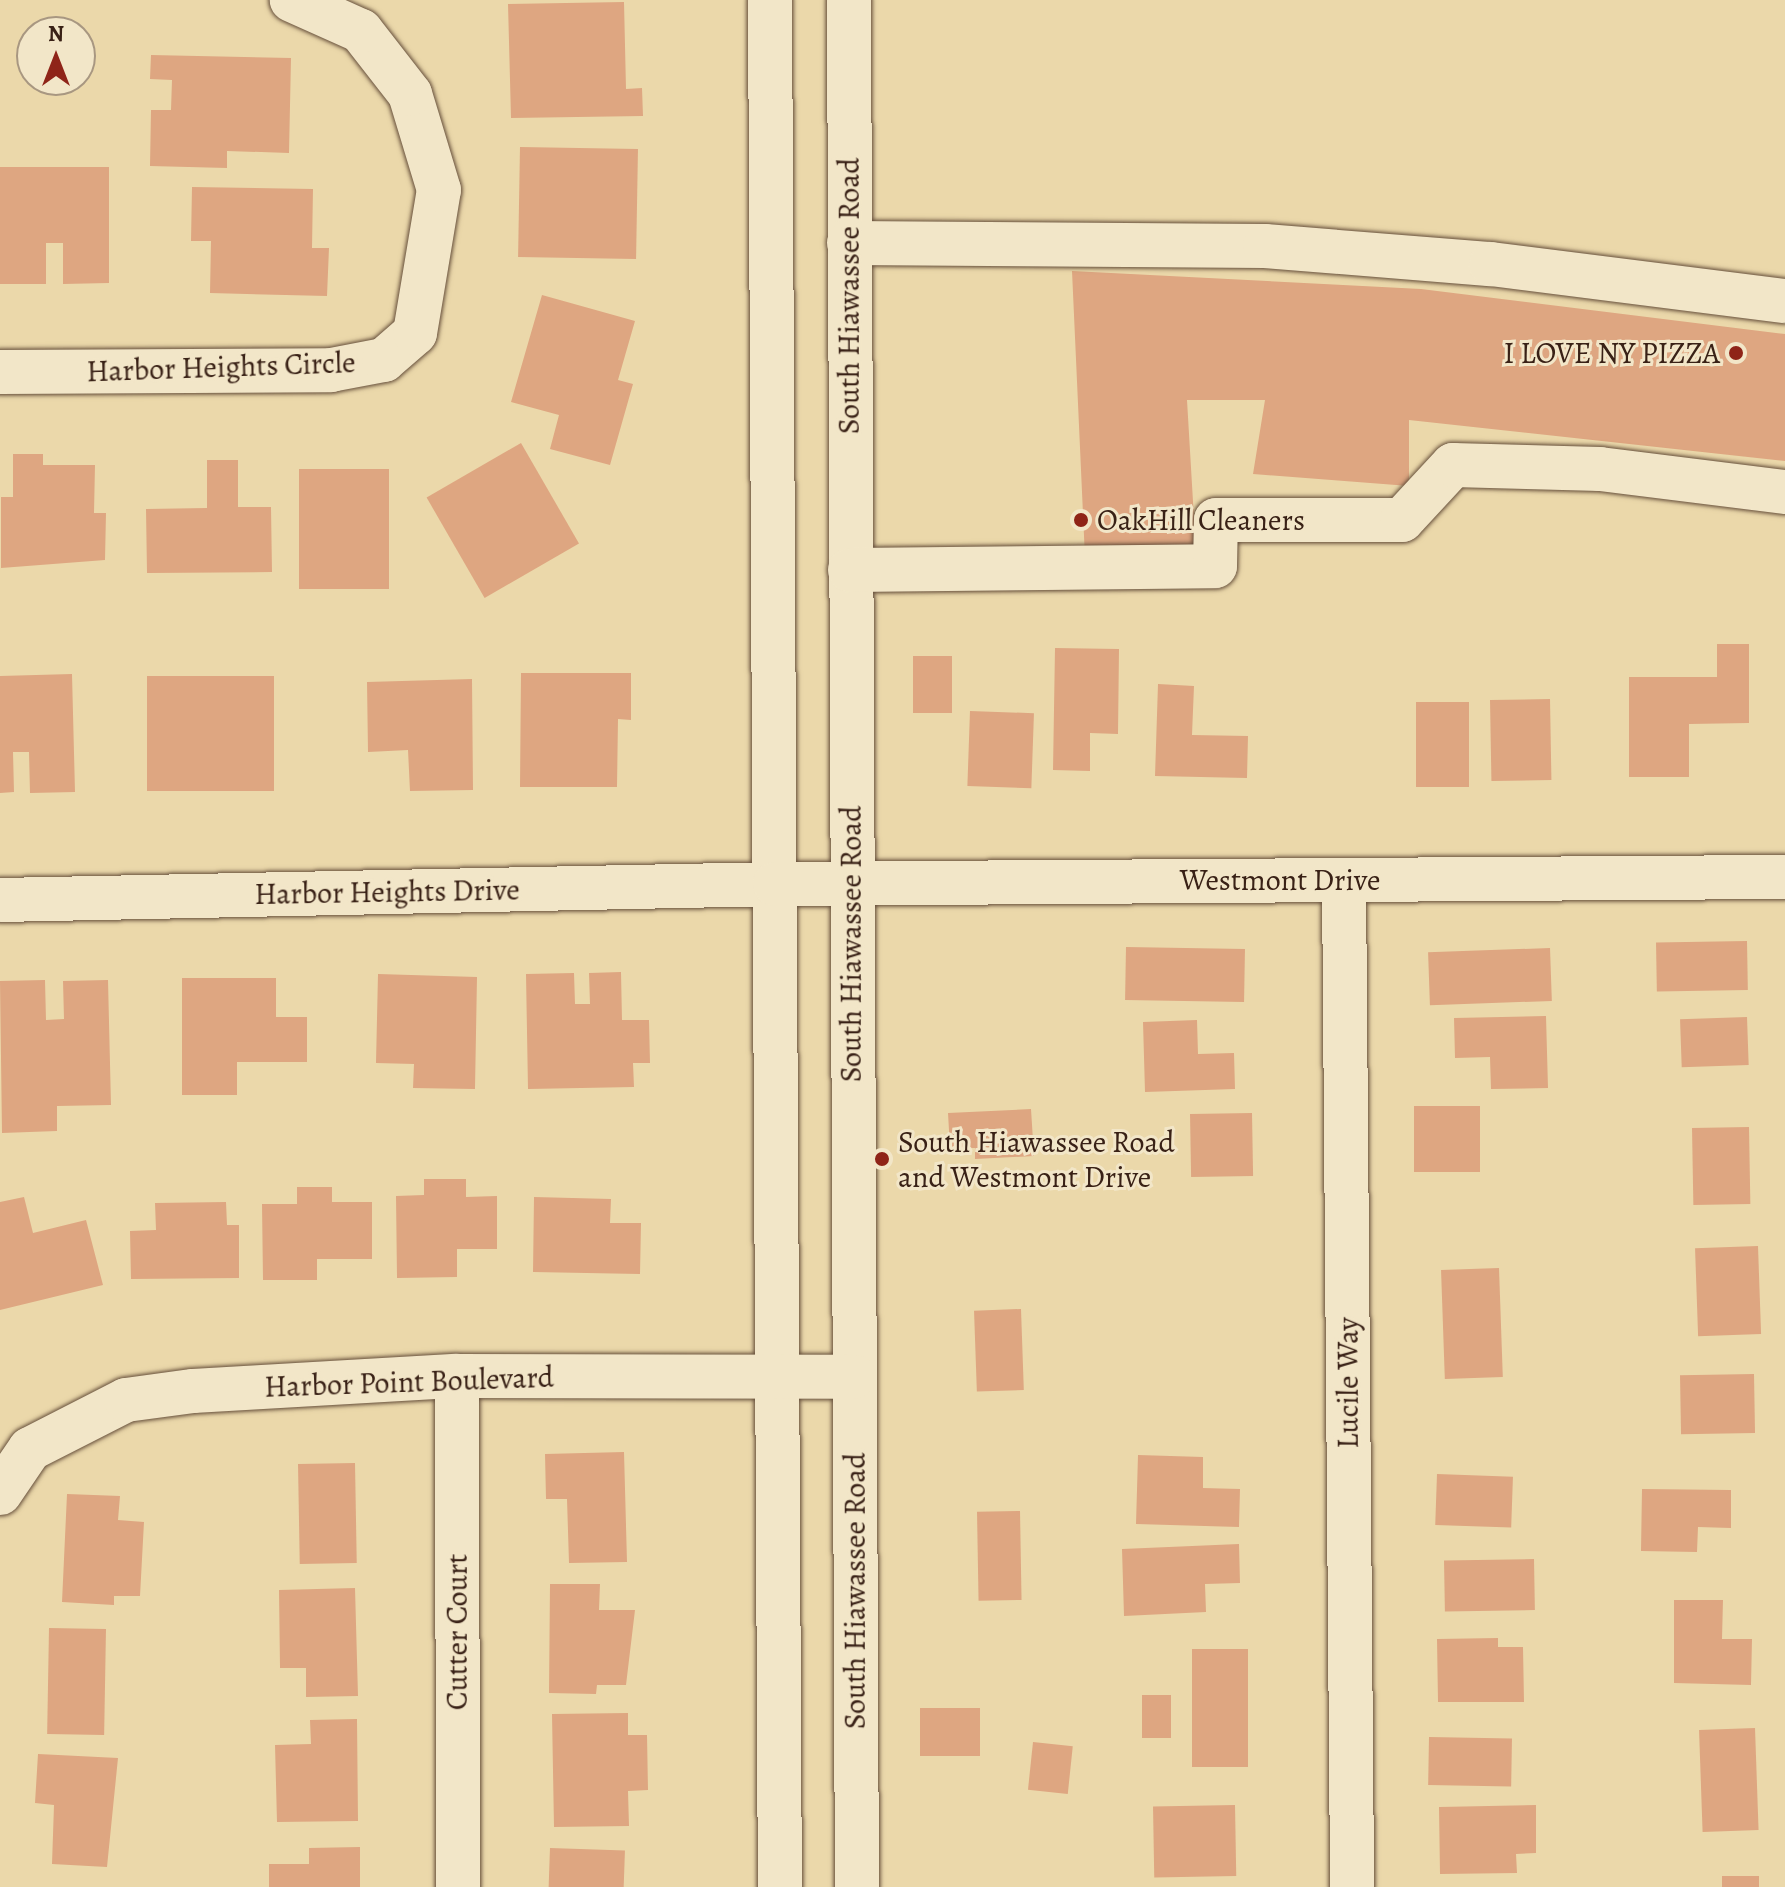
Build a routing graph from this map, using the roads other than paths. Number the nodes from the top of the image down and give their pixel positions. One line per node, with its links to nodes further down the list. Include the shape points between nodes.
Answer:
1 (292, 0): 6 (street, Harbor Heights Circle, via 361,31 410,94 439,190 415,333 384,360 331,370)
2 (770, 0): 11 (street)
3 (849, 0): 4 (street, South Hiawassee Road)
4 (849, 243): 5 (street, via 1265,246 1491,264); 8 (street, South Hiawassee Road)
5 (1785, 301)
6 (0, 372)
7 (1785, 492): 8 (street, via 1600,469 1453,465 1402,520 1216,520 1215,566)
8 (850, 570): 12 (street, South Hiawassee Road)
9 (1785, 877): 10 (street, Westmont Drive)
10 (1344, 880): 12 (street, Westmont Drive); 21 (street, Lucile Way)
11 (775, 884): 12 (street, Westmont Drive); 13 (street, Harbor Heights Drive); 15 (street)
12 (850, 884): 16 (street, South Hiawassee Road)
13 (0, 900)
14 (457, 1376): 15 (street, Harbor Point Boulevard); 17 (street, Harbor Point Boulevard, via 126,1400 30,1449); 18 (street, Cutter Court)
15 (777, 1377): 16 (street, Harbor Point Boulevard); 19 (street)
16 (854, 1377): 20 (street, South Hiawassee Road)
17 (0, 1493)
18 (458, 1887)
19 (780, 1887)
20 (857, 1887)
21 (1352, 1887)

